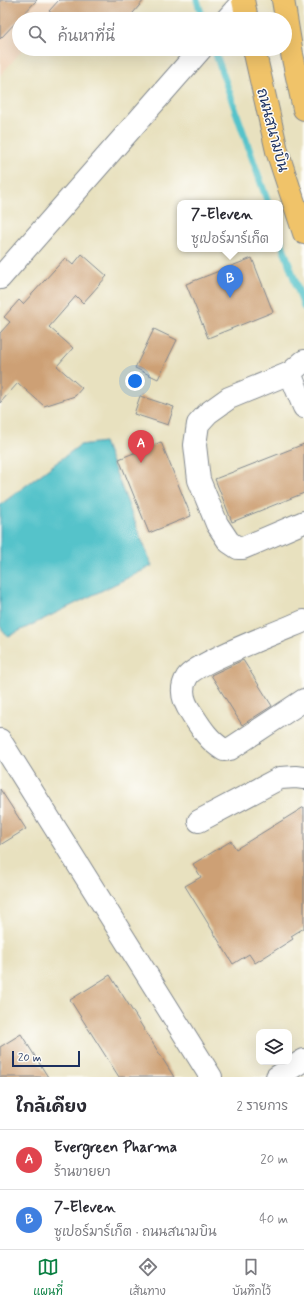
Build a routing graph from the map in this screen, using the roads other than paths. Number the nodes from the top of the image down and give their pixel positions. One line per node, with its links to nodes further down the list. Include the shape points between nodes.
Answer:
1 (243, 0): 3 (street); 4 (main road)
2 (283, 0): 5 (main road)
3 (233, 12)
4 (246, 12)
5 (286, 12)
6 (292, 32): 7 (main road)
7 (298, 53): 10 (main road)
8 (195, 56): 12 (street)
9 (256, 56): 11 (main road, ถนนสนามบิน, via 277,151)
10 (304, 109)
11 (304, 233)
12 (0, 278)
13 (297, 367): 14 (street); 15 (street, via 229,398 208,413 198,424 195,445 199,480 216,524 229,542 243,548)
14 (304, 407)
15 (304, 522)
16 (304, 621): 17 (street, via 204,664 187,676 182,692 186,705 204,734 224,750 230,749)
17 (304, 700)
18 (0, 740): 22 (street)
19 (304, 778): 20 (street, via 280,778)
20 (198, 821)
21 (304, 1060): 23 (street)
22 (211, 1077)
23 (277, 1077)

